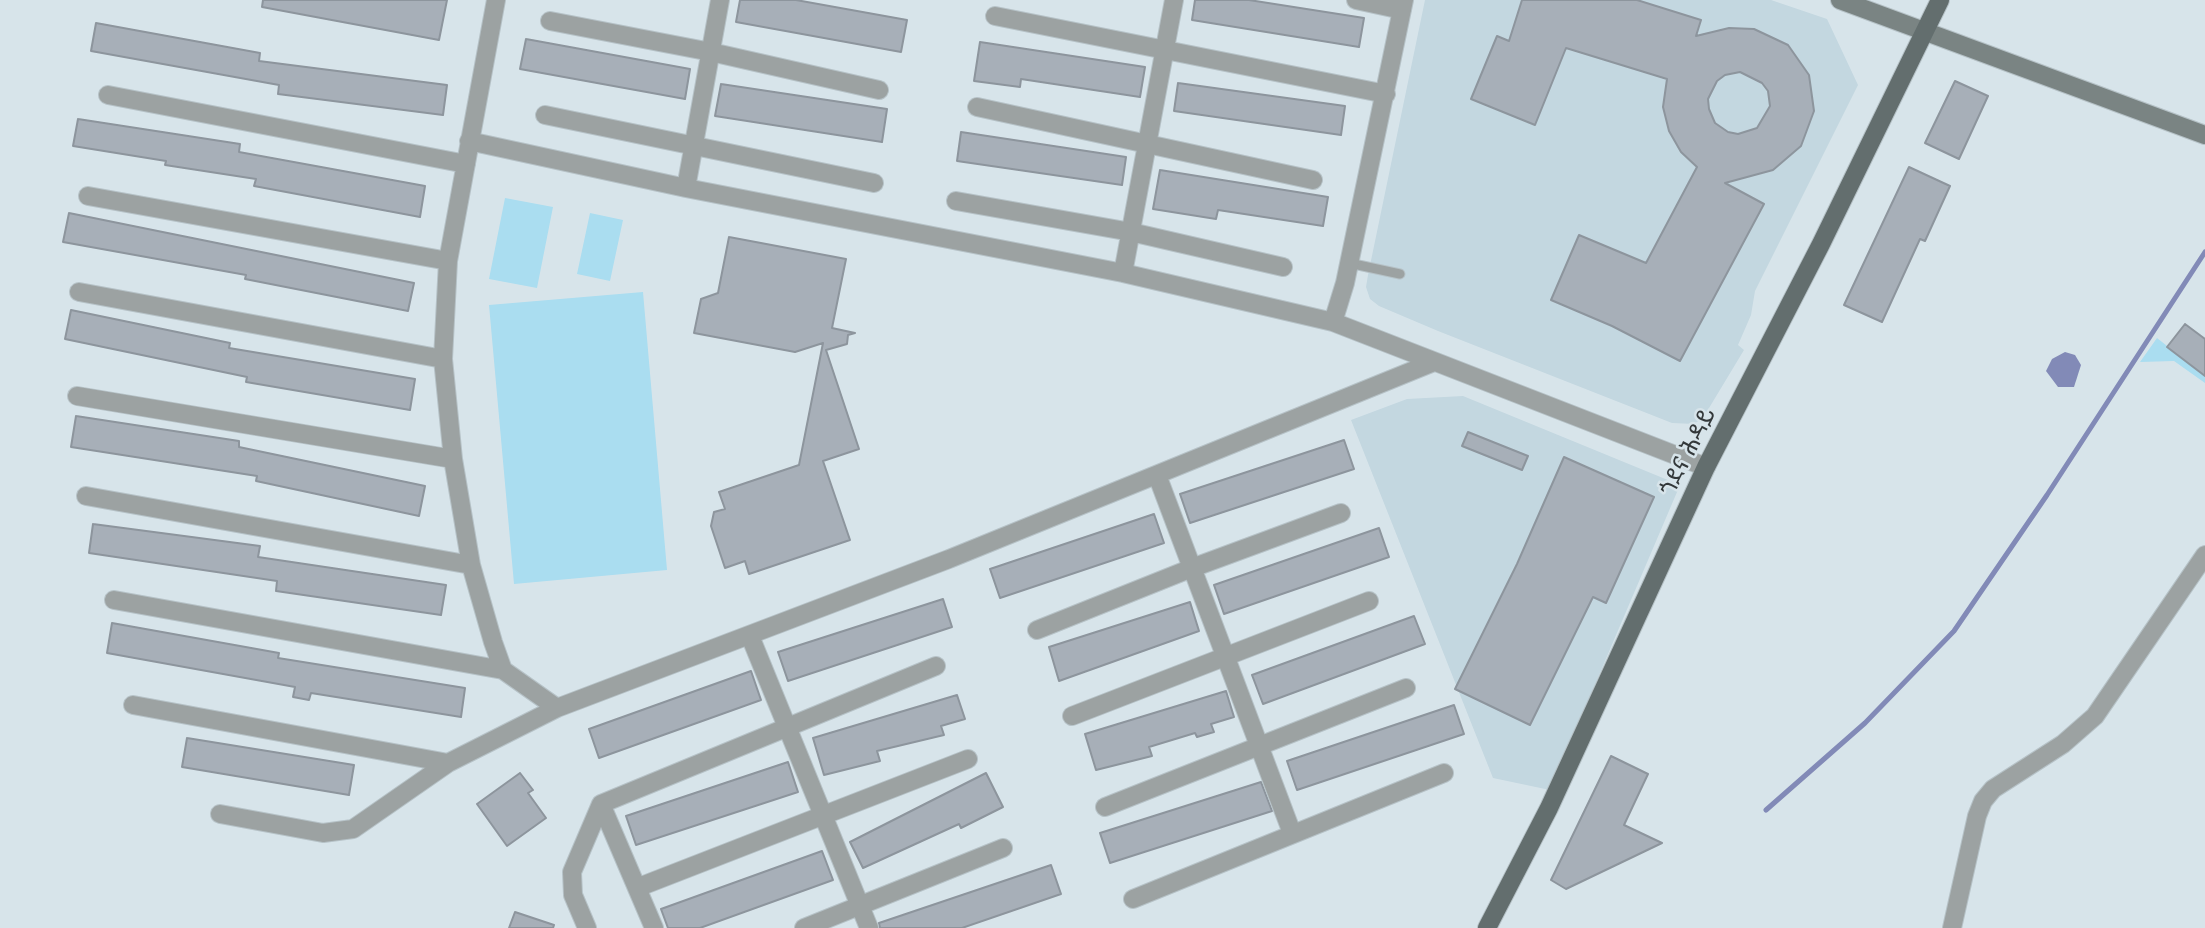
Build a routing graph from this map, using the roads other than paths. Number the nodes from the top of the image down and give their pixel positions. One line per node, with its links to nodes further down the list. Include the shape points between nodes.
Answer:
1 (496, 0): 19 (street)
2 (720, 0): 12 (street)
3 (1174, 0): 11 (street)
4 (1356, 0): 7 (street)
5 (1840, 0): 10 (street)
6 (1940, 0): 10 (main road, ጎደና ሕዳይ)
7 (1403, 5): 14 (street)
8 (995, 16): 11 (street)
9 (550, 22): 12 (street)
10 (1926, 32): 18 (street); 40 (main road, ጎደና ሕዳይ)
11 (1163, 50): 14 (street); 20 (street)
12 (711, 52): 13 (street); 21 (street)
13 (879, 90)
14 (1385, 94): 30 (street)
15 (108, 95): 22 (street)
16 (977, 107): 20 (street)
17 (545, 115): 21 (street)
18 (2205, 135)
19 (469, 141): 22 (street); 25 (street)
20 (1146, 143): 23 (street); 28 (street)
21 (694, 145): 24 (street); 25 (street)
22 (466, 164): 29 (street)
23 (1312, 180)
24 (874, 183)
25 (686, 188): 32 (street)
26 (88, 196): 29 (street)
27 (956, 201): 28 (street)
28 (1131, 232): 31 (street); 32 (street)
29 (448, 261): 36 (street)
30 (1349, 263): 33 (lane); 35 (street)
31 (1283, 267)
32 (1123, 273): 35 (street)
33 (1400, 274)
34 (79, 292): 36 (street)
35 (1333, 322): 37 (street)
36 (443, 359): 39 (street)
37 (1434, 362): 40 (street); 41 (street)
38 (77, 396): 39 (street)
39 (453, 458): 45 (street)
40 (1706, 467): 76 (main road, ጎደና ሕዳይ, via 1549,808)
41 (1157, 475): 46 (street); 50 (street)
42 (86, 496): 45 (street)
43 (1341, 513): 46 (street)
44 (2205, 555): 77 (street, via 2095,716 2063,744 1993,789 1983,801)
45 (471, 565): 53 (street)
46 (1192, 568): 49 (street); 51 (street)
47 (114, 600): 53 (street)
48 (1369, 601): 51 (street)
49 (1037, 630)
50 (750, 636): 56 (street); 58 (street)
51 (1225, 658): 57 (street); 59 (street)
52 (936, 666): 58 (street)
53 (503, 670): 56 (street)
54 (1406, 688): 59 (street)
55 (133, 705): 61 (street)
56 (557, 708): 61 (street)
57 (1072, 716)
58 (785, 726): 63 (street); 66 (street)
59 (1257, 745): 64 (street); 67 (street)
60 (968, 759): 66 (street)
61 (449, 763): 65 (street, via 353,829 340,833)
62 (1444, 774): 67 (street)
63 (601, 804): 69 (street); 72 (street, via 572,872 573,895)
64 (1105, 807)
65 (219, 814)
66 (822, 817): 69 (street); 71 (street)
67 (1292, 833): 70 (street)
68 (1003, 848): 71 (street)
69 (639, 887): 73 (street)
70 (1133, 900)
71 (859, 906): 74 (street); 75 (street)
72 (586, 928)
73 (654, 928)
74 (804, 928)
75 (869, 928)
76 (1487, 928)
77 (1952, 928)

